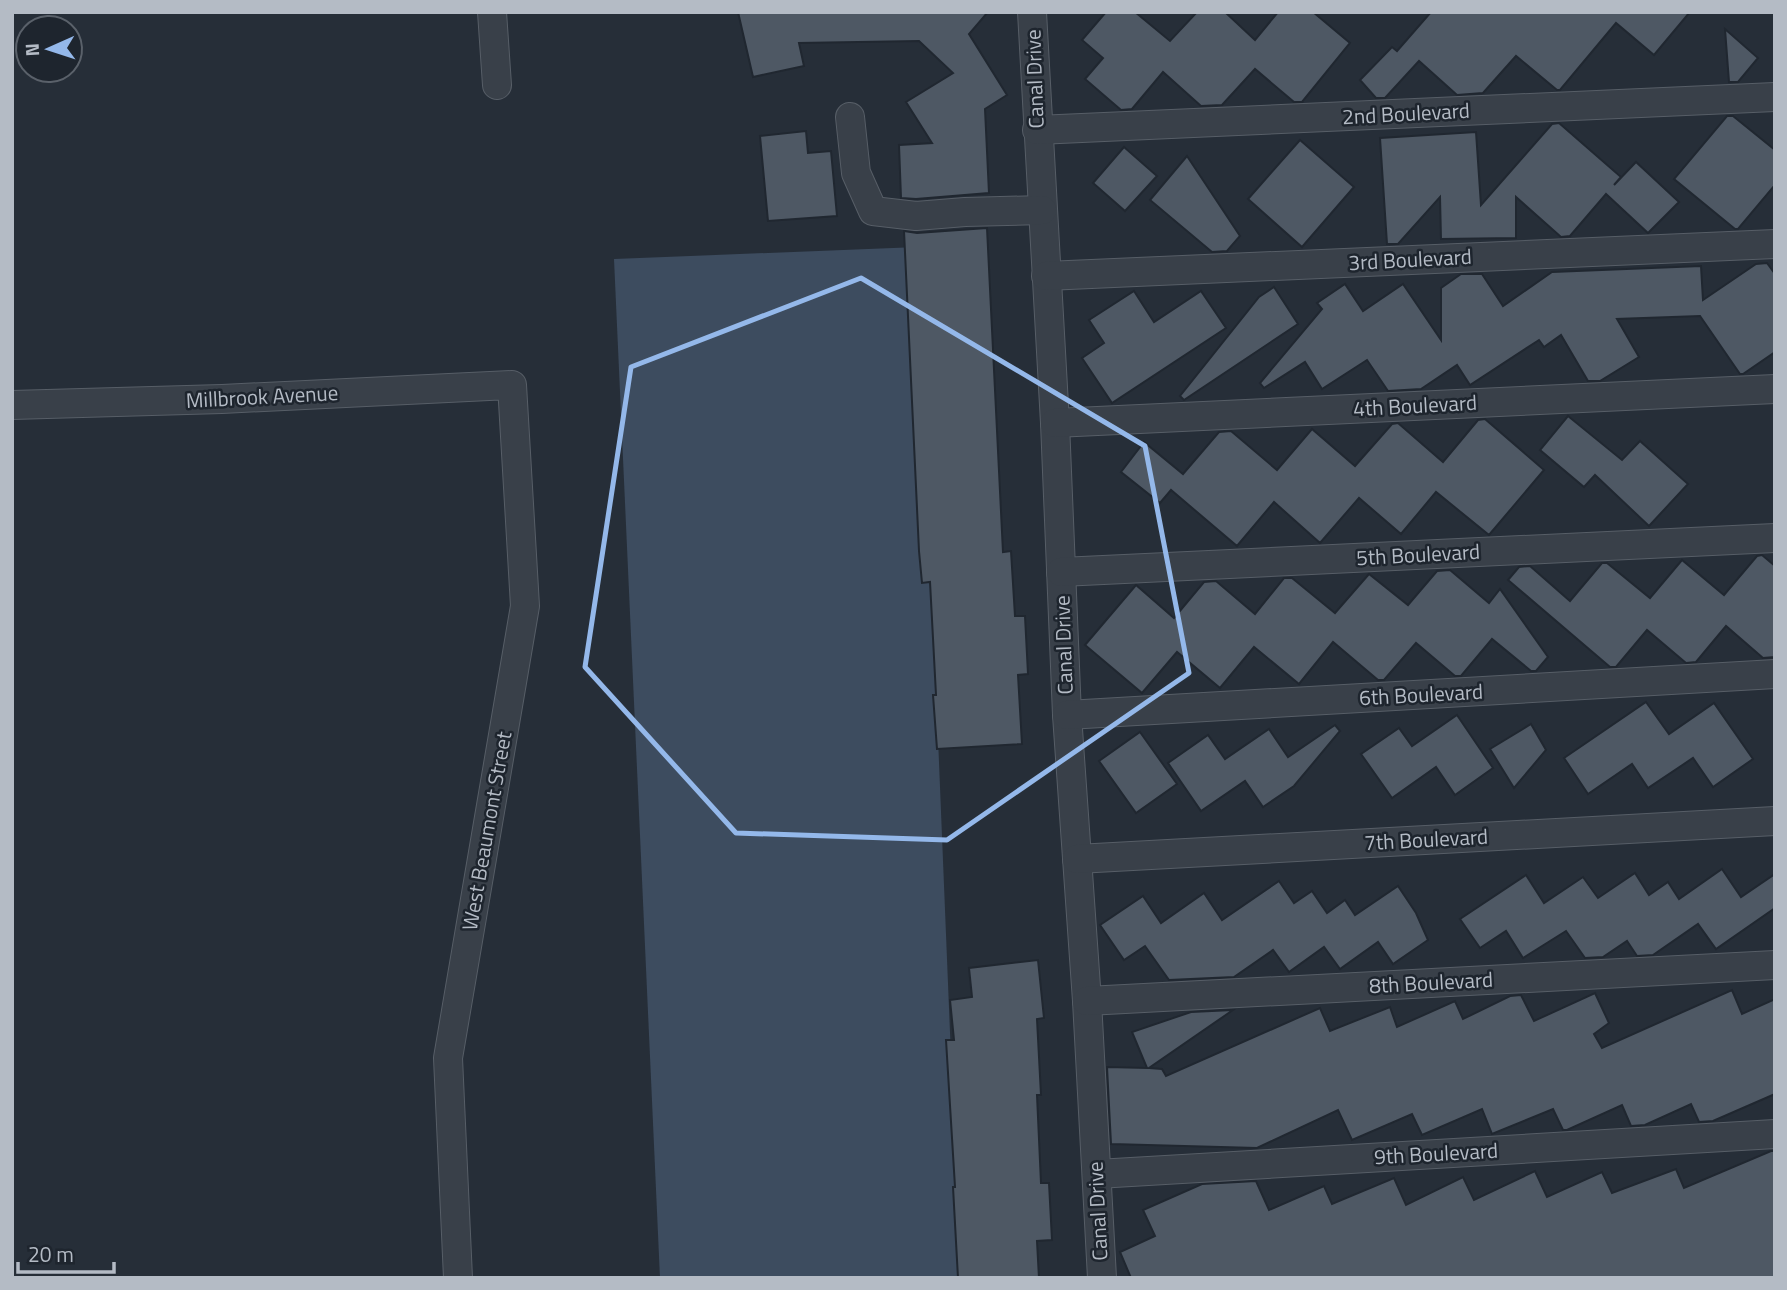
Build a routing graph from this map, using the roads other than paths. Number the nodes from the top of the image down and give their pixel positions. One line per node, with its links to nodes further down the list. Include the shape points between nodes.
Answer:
1 (492, 12): 3 (street)
2 (1032, 12): 6 (street, Canal Drive)
3 (497, 85)
4 (1775, 97): 6 (street, 2nd Boulevard)
5 (850, 117): 7 (street, via 856,173 873,211 916,216)
6 (1037, 130): 7 (street, Canal Drive)
7 (1042, 210): 9 (street, Canal Drive)
8 (1775, 244): 9 (street, 3rd Boulevard)
9 (1046, 276): 13 (street, Canal Drive)
10 (512, 384): 12 (street, Millbrook Avenue); 24 (street, West Beaumont Street, via 525,606 448,1058)
11 (1775, 389): 13 (street, 4th Boulevard)
12 (12, 405)
13 (1055, 423): 15 (street, Canal Drive)
14 (1775, 538): 15 (street, 5th Boulevard)
15 (1061, 572): 17 (street, Canal Drive)
16 (1775, 674): 17 (street, 6th Boulevard)
17 (1067, 715): 19 (street, Canal Drive)
18 (1775, 821): 19 (street, 7th Boulevard)
19 (1077, 859): 21 (street, Canal Drive)
20 (1775, 965): 21 (street, 8th Boulevard)
21 (1087, 1001): 23 (street, Canal Drive)
22 (1775, 1133): 23 (street, 9th Boulevard)
23 (1097, 1174): 25 (street, Canal Drive)
24 (458, 1278)
25 (1102, 1278)

